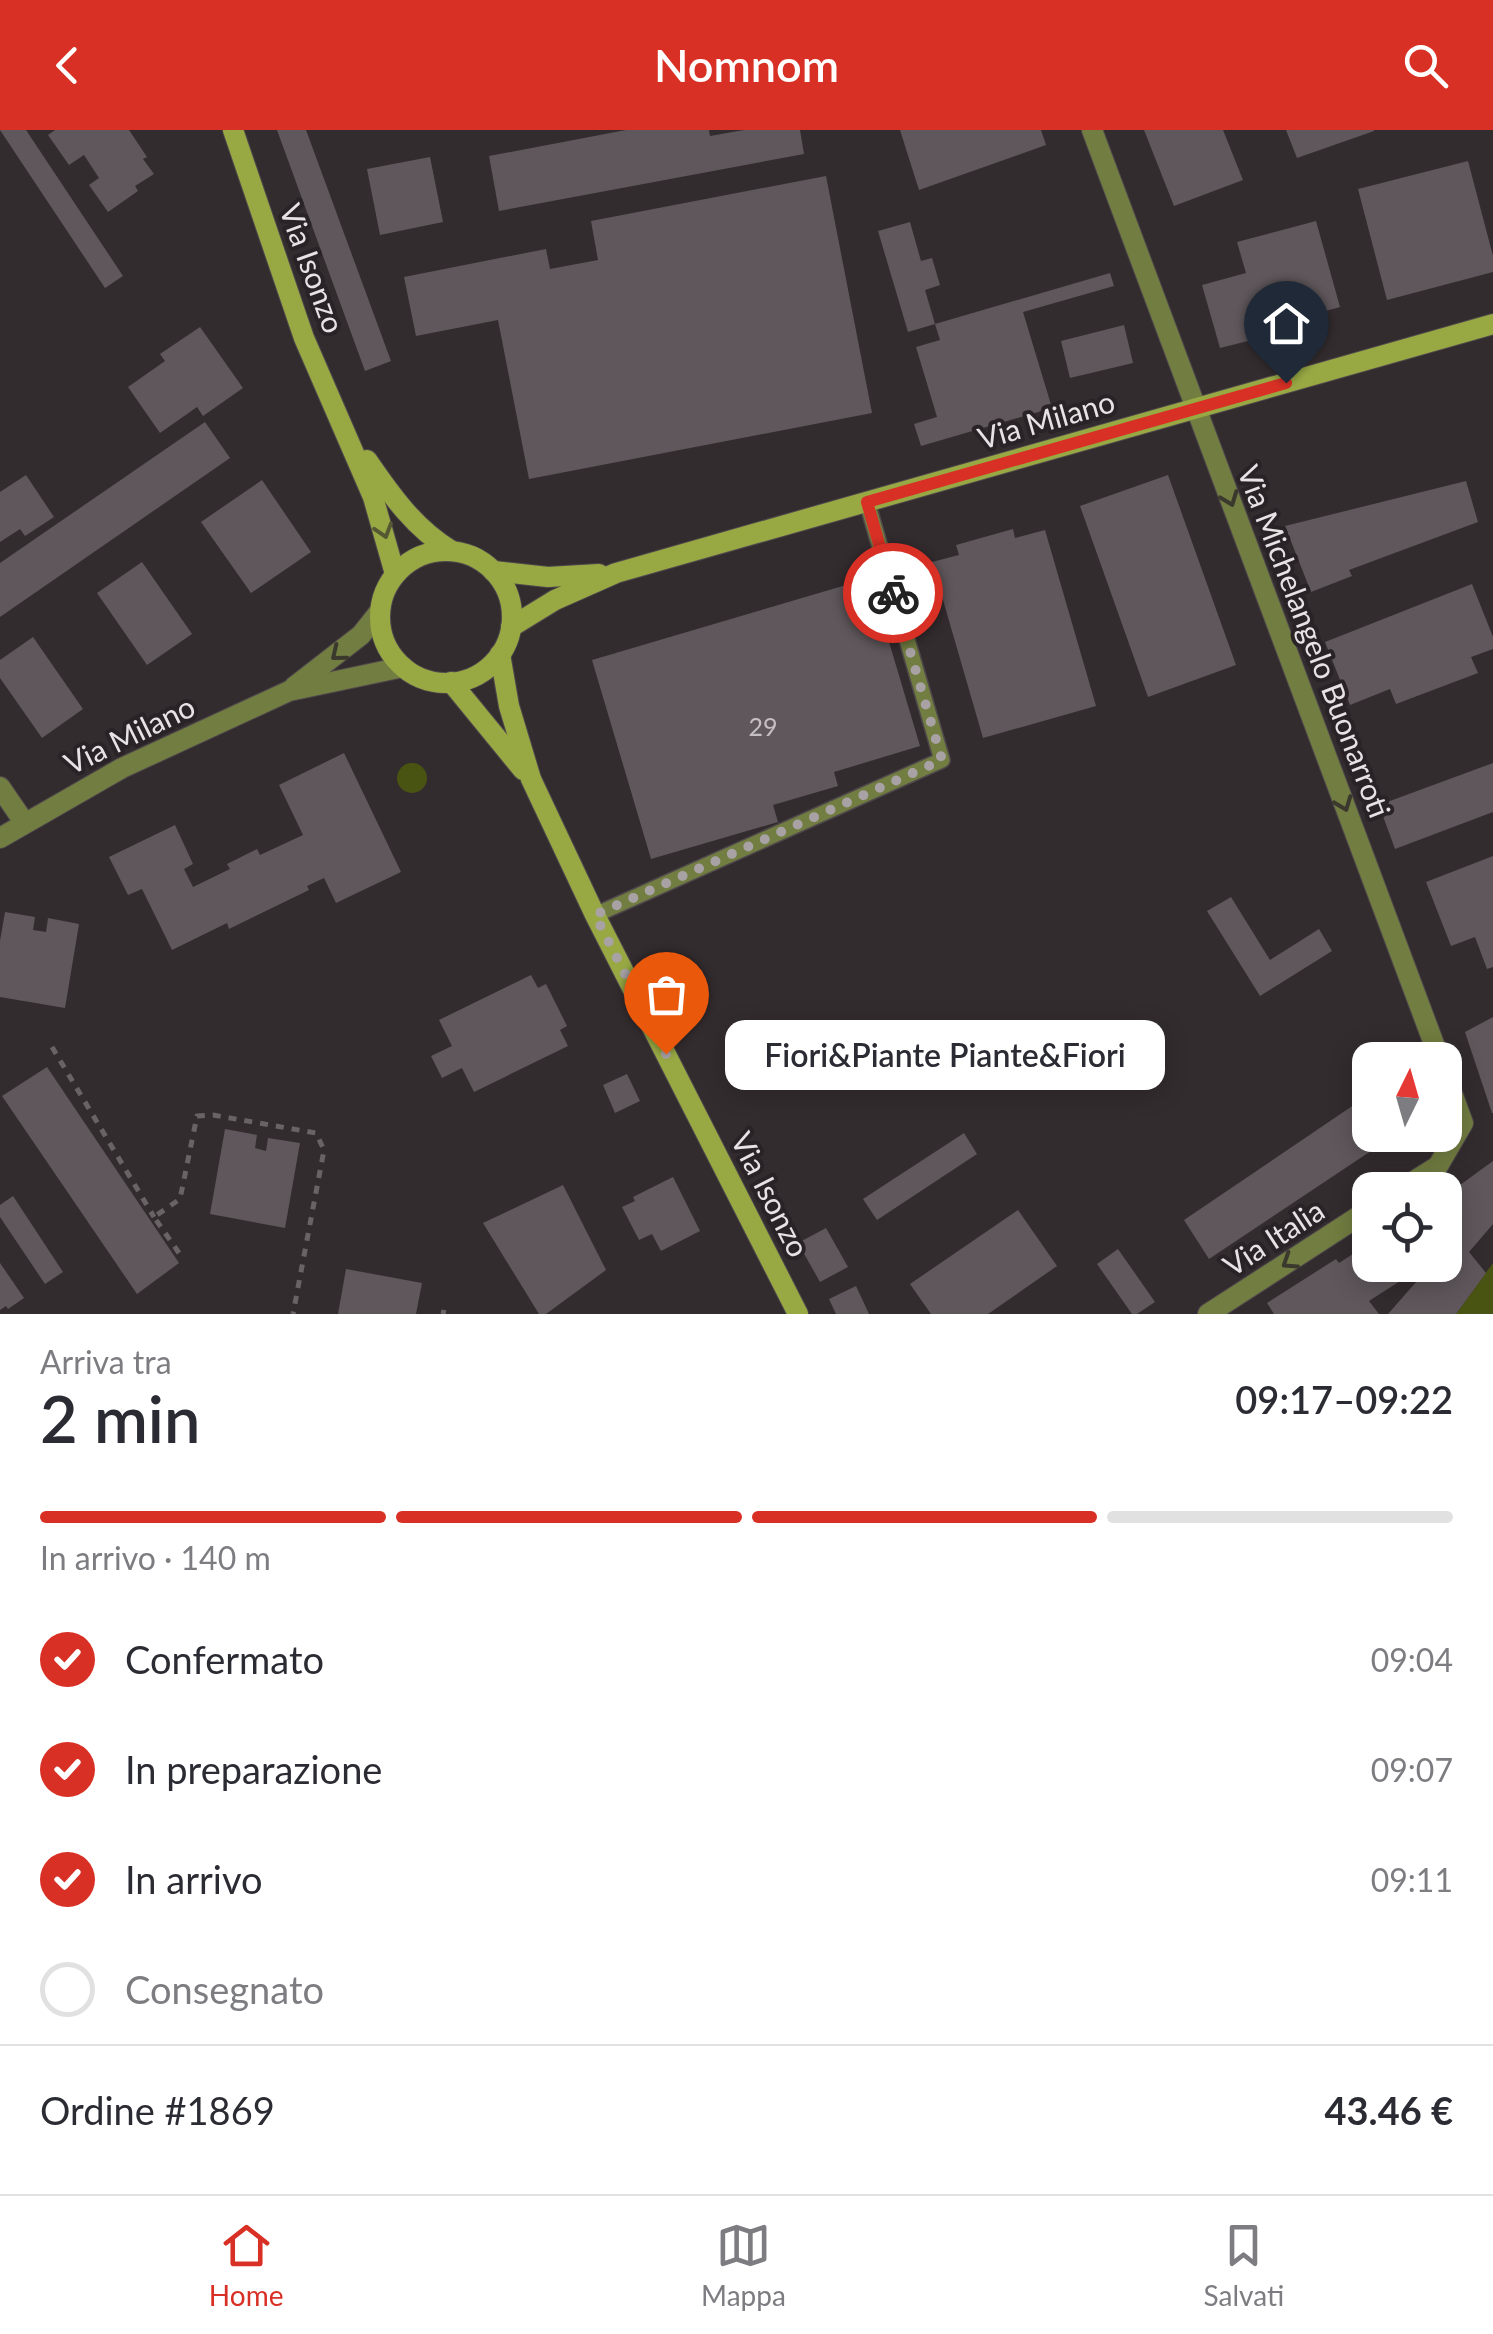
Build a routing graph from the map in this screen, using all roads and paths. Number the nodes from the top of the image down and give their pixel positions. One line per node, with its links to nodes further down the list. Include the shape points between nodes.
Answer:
1 (233, 130): 5 (street, Via Isonzo, via 286,291)
2 (1092, 130): 4 (street, Via Michelangelo Buonarroti)
3 (1493, 324): 4 (street, Via Milano)
4 (1196, 408): 6 (street, Via Milano); 22 (street, Via Michelangelo Buonarroti, one-way to 22)
5 (343, 424): 7 (street, Via Isonzo, via 393,498); 10 (street, Via Isonzo, one-way to 10)
6 (867, 502): 9 (street, Via Milano); 21 (lane, via 942,760)
7 (454, 552): 8 (street); 10 (street, via 422,556)
8 (493, 571): 9 (street, Via Milano, via 548,577); 12 (street, via 505,588)
9 (616, 573): 12 (street, Via Milano)
10 (395, 574): 11 (street)
11 (380, 611): 14 (street, via 384,642); 16 (street, Via Milano, one-way to 16, via 361,635)
12 (511, 626): 13 (street)
13 (500, 654): 15 (street, via 487,669); 17 (street, Via Isonzo)
14 (402, 666): 15 (street, via 425,679); 16 (street, Via Milano)
15 (450, 682): 17 (street, Via Isonzo)
16 (289, 691): 19 (street, Via Milano)
17 (531, 779): 21 (street, Via Isonzo)
18 (0, 787): 19 (street)
19 (24, 822): 20 (street, Via Milano)
20 (0, 838)
21 (595, 915): 30 (street, Via Isonzo)
22 (1433, 1042)
23 (52, 1047): 26 (path)
24 (1446, 1152): 25 (street)
25 (1428, 1172)
26 (154, 1217): 28 (path); 29 (path, via 180,1198 197,1116 316,1133 324,1150)
27 (1352, 1222): 31 (street, Via Italia, one-way to 31)
28 (179, 1253)
29 (293, 1314)
30 (798, 1314)
31 (1208, 1314)

